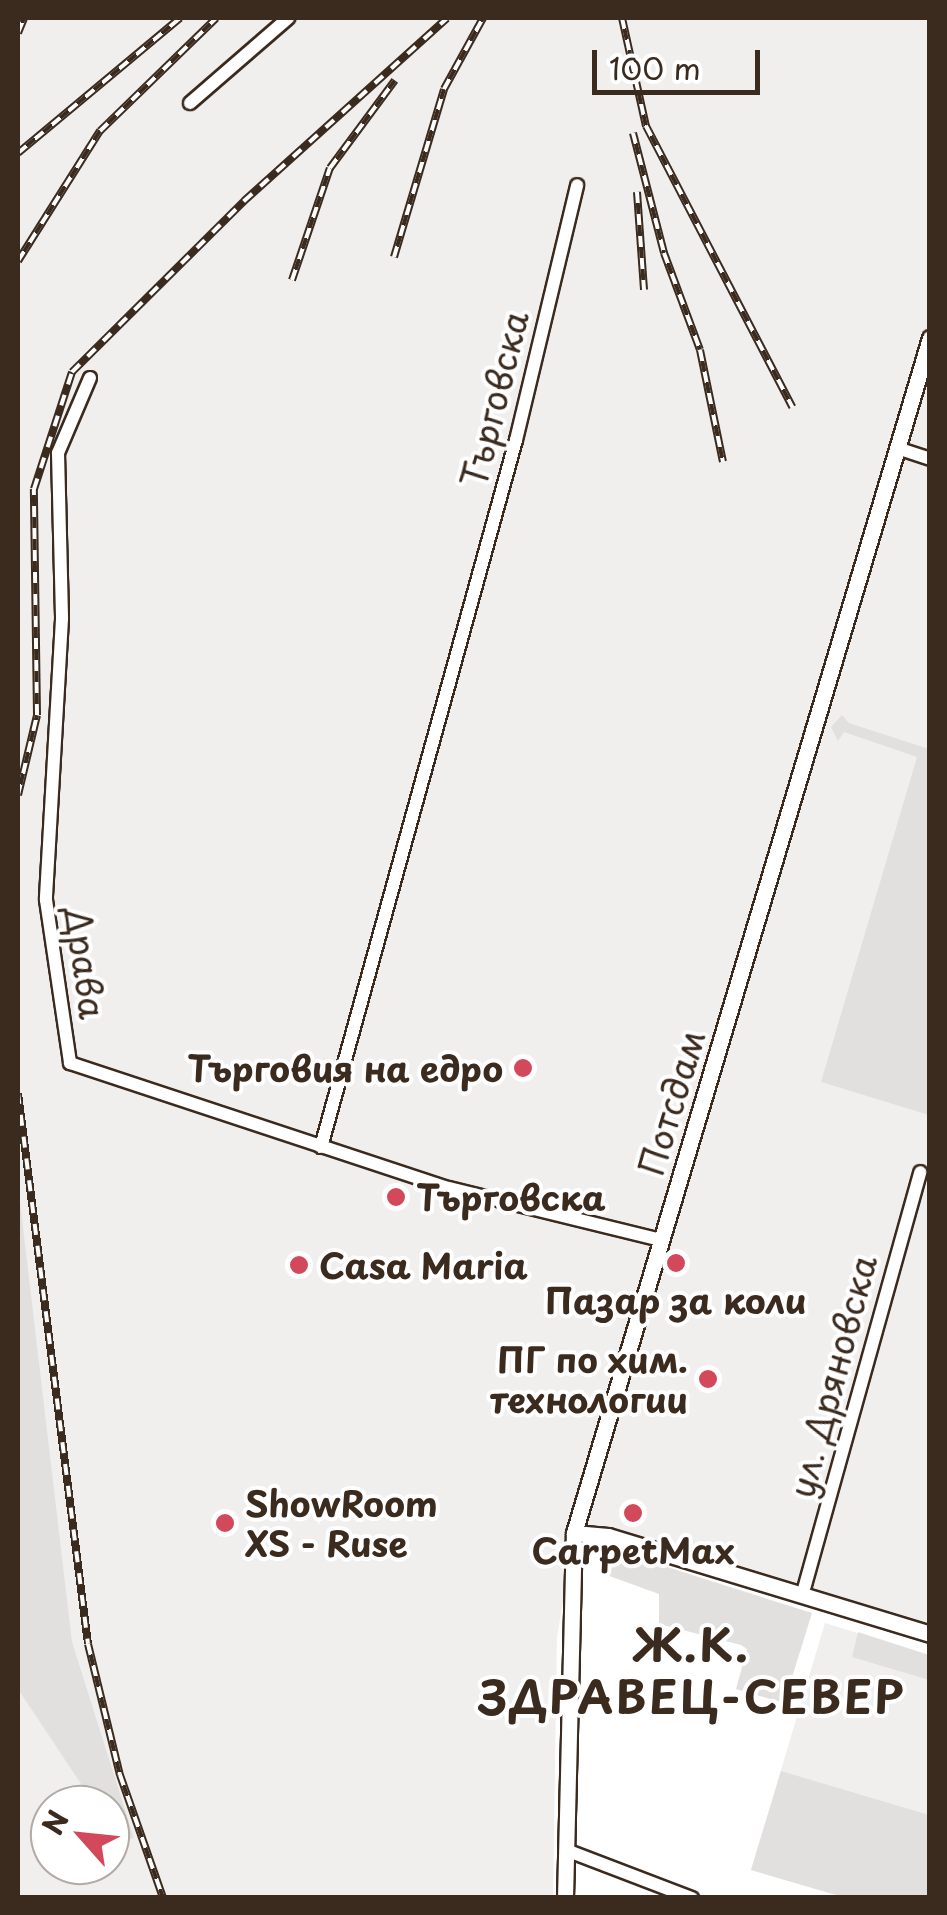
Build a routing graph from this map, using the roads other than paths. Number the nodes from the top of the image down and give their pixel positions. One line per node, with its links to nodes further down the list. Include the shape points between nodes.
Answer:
1 (288, 18): 2 (street)
2 (190, 103)
3 (578, 184): 8 (street, Търговска, via 516,440)
4 (930, 338): 6 (street, Потсдам)
5 (90, 378): 8 (street, Драва, via 58,452 62,603 46,900 70,1063)
6 (897, 448): 7 (street); 10 (street, Потсдам)
7 (930, 459)
8 (321, 1148): 10 (street, via 449,1188)
9 (920, 1172): 12 (street, ул. Дряновска)
10 (660, 1240): 11 (street, Потсдам)
11 (574, 1533): 12 (street, via 594,1532); 14 (street, Потсдам)
12 (802, 1596): 13 (street)
13 (930, 1634)
14 (566, 1850): 15 (street, Потсдам); 16 (street)
15 (564, 1898)
16 (692, 1898)

